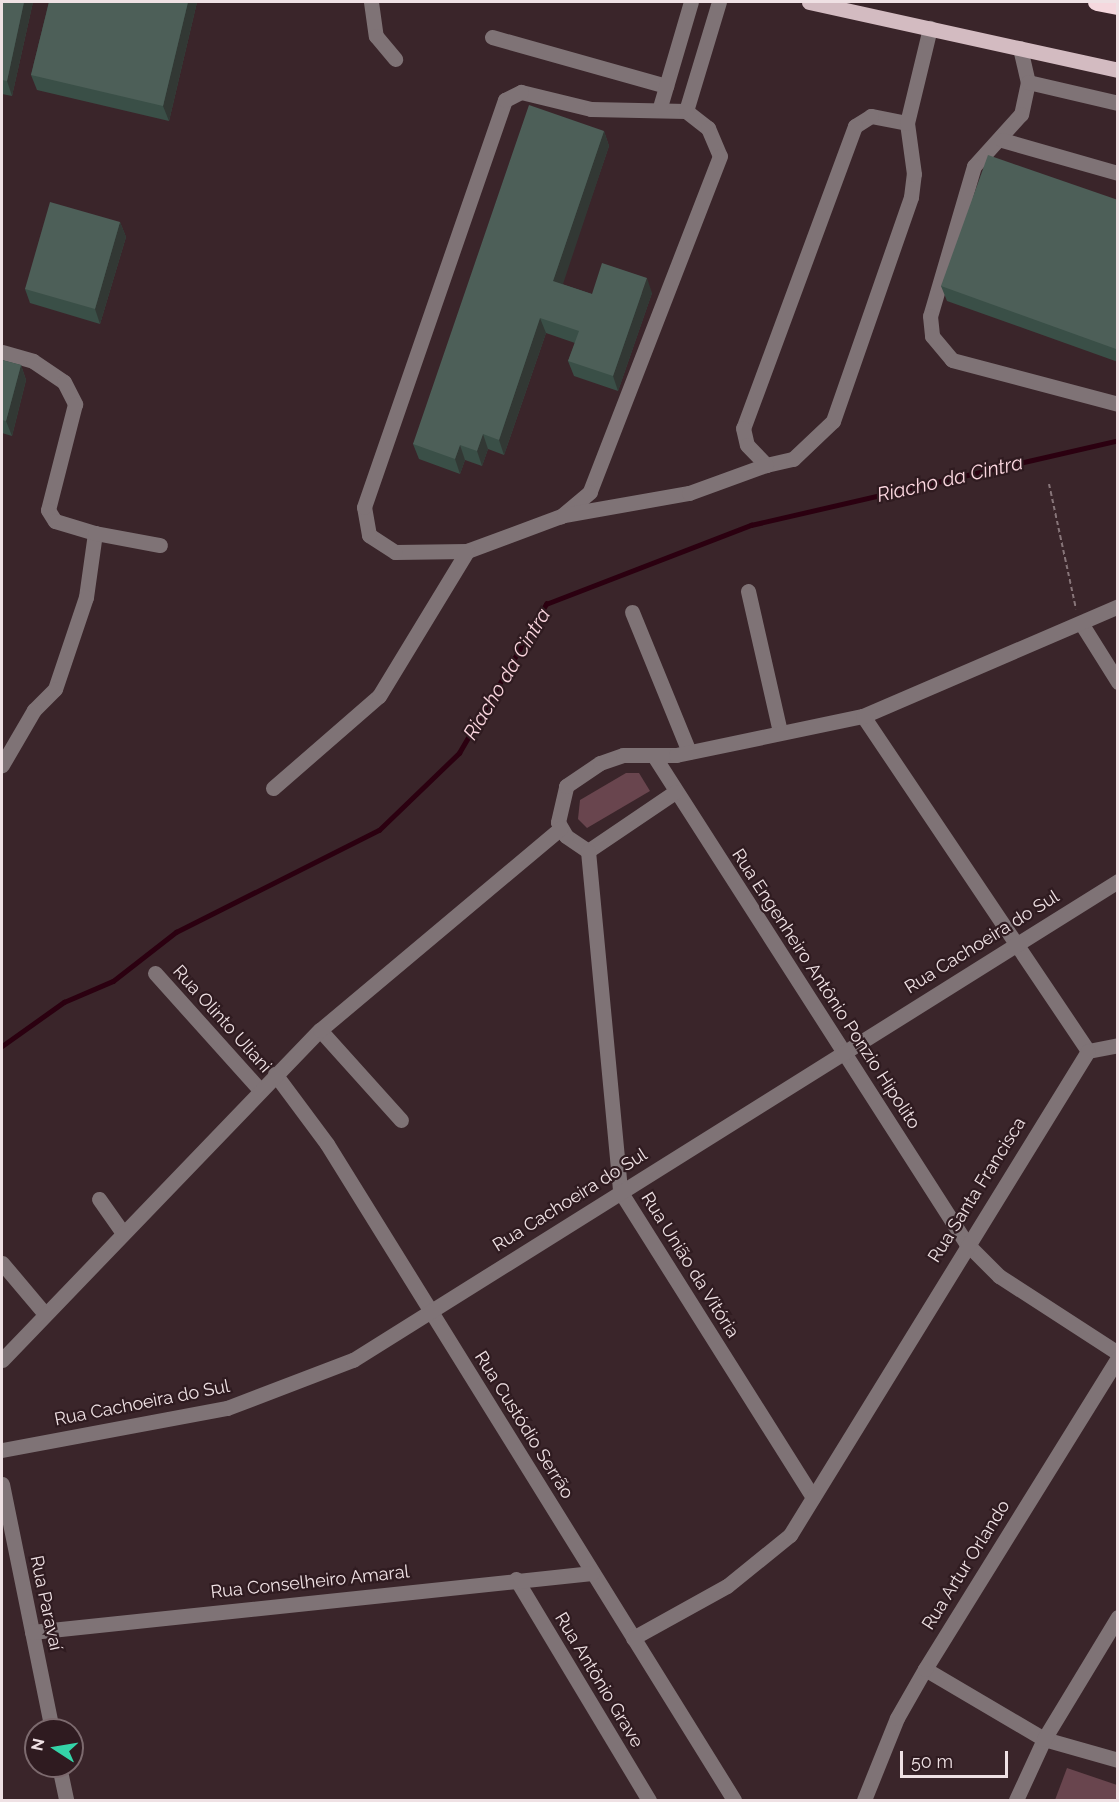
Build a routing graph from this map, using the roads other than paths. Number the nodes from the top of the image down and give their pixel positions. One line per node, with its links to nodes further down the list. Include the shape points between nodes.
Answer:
1 (371, 2): 10 (street, via 376,36)
2 (691, 2): 13 (street)
3 (719, 2): 16 (street)
4 (809, 2): 7 (main road)
5 (1097, 2): 6 (highway)
6 (1118, 6)
7 (930, 28): 9 (main road); 17 (street)
8 (492, 37): 13 (street)
9 (1020, 48): 11 (main road); 12 (street)
10 (395, 59)
11 (1116, 69)
12 (1028, 82): 14 (street); 18 (street, via 1021,114)
13 (666, 86): 15 (street)
14 (1118, 103)
15 (660, 107): 16 (street); 26 (street, via 591,108 521,92 505,100 364,507 369,535 395,552)
16 (686, 111): 23 (street, via 708,128 720,156 604,461 590,492)
17 (907, 123): 22 (street, via 914,174 911,197 833,421 793,459); 22 (street, via 871,116 855,126 743,428 747,446)
18 (1002, 140): 19 (street); 21 (street, via 974,166 930,316 932,336 952,360)
19 (1118, 173)
20 (2, 352): 24 (street, via 33,361 68,389 75,404 48,510 55,521)
21 (1118, 404)
22 (766, 465): 23 (street, via 689,493)
23 (561, 516): 26 (street)
24 (95, 533): 25 (street); 36 (street, via 86,597 55,689 34,710)
25 (160, 546)
26 (467, 551): 37 (street, via 379,696)
27 (748, 591): 33 (street)
28 (1118, 606): 30 (street)
29 (633, 612): 34 (street)
30 (1080, 623): 31 (street); 32 (street)
31 (1118, 682)
32 (863, 716): 33 (street); 42 (street)
33 (780, 732): 34 (street)
34 (688, 752): 35 (street)
35 (654, 756): 38 (street, Rua Engenheiro Antônio Ponzio Hipolito); 39 (street, via 623,755 573,781 557,808)
36 (2, 765)
37 (273, 788)
38 (675, 792): 40 (street); 47 (street, Rua Engenheiro Antônio Ponzio Hipolito)
39 (561, 828): 40 (street); 44 (street)
40 (588, 851): 51 (street, Rua União da Vitória)
41 (1118, 881): 42 (street, Rua Cachoeira do Sul)
42 (1017, 940): 46 (street); 47 (street, Rua Cachoeira do Sul)
43 (155, 973): 49 (street, Rua Olinto Uliani)
44 (320, 1030): 48 (street); 50 (street)
45 (1118, 1045): 46 (street)
46 (1088, 1051): 54 (street, Rua Santa Francisca)
47 (844, 1054): 51 (street, Rua Cachoeira do Sul); 54 (street, Rua Engenheiro Antônio Ponzio Hipolito)
48 (275, 1074): 49 (street); 56 (street, Rua Custódio Serrão, via 327,1144)
49 (260, 1090): 53 (street)
50 (401, 1120)
51 (620, 1191): 56 (street, Rua Cachoeira do Sul); 62 (street, Rua União da Vitória)
52 (99, 1198): 53 (street)
53 (123, 1233): 57 (street)
54 (966, 1243): 59 (street, Rua Engenheiro Antônio Ponzio Hipolito, via 999,1276); 62 (street, Rua Santa Francisca)
55 (2, 1263): 57 (street)
56 (430, 1311): 60 (street, Rua Cachoeira do Sul, via 353,1360 227,1408); 63 (street, Rua Custódio Serrão)
57 (45, 1314): 58 (street)
58 (2, 1360)
59 (1117, 1361): 68 (street, Rua Artur Orlando)
60 (2, 1450)
61 (2, 1484): 66 (street, Rua Paravaí)
62 (813, 1497): 67 (street, Rua Santa Francisca, via 790,1535 757,1566)
63 (592, 1573): 64 (street, Rua Conselheiro Amaral); 67 (street, Rua Custódio Serrão)
64 (516, 1579): 66 (street, Rua Conselheiro Amaral); 74 (street, Rua Antônio Grave)
65 (1117, 1618): 70 (street)
66 (32, 1632): 69 (street, Rua Paravaí)
67 (633, 1638): 75 (street, Rua Custódio Serrão)
68 (925, 1670): 70 (street); 76 (street, Rua Artur Orlando, via 893,1728)
69 (50, 1718)
70 (1044, 1739): 71 (street); 77 (street)
71 (1118, 1760)
72 (61, 1778): 73 (street)
73 (66, 1800)
74 (649, 1800)
75 (734, 1800)
76 (864, 1800)
77 (1016, 1800)

